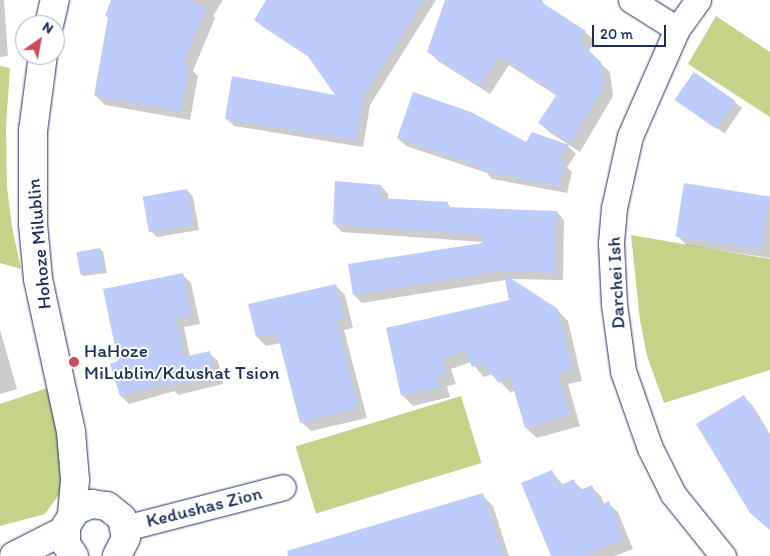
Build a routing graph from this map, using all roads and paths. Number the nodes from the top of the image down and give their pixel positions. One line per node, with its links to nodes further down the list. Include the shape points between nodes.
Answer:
1 (55, 0): 4 (street)
2 (631, 0): 5 (street)
3 (698, 0): 5 (street, Darchei Ish)
4 (51, 15)
5 (676, 29): 16 (street, Darchei Ish, via 630,136 613,217 614,304 623,371 650,448 673,494)
6 (42, 65): 7 (street, Hohoze Milublin, via 33,131 33,224 38,279)
7 (72, 432): 9 (street, Hohoze Milublin); 10 (street, Hohoze Milublin, via 75,480)
8 (283, 487): 11 (street, Kedushas Zion)
9 (106, 506): 10 (street, via 88,504); 11 (street, Hohoze Milublin, via 119,514)
10 (69, 522): 12 (street); 14 (street, via 66,544)
11 (125, 528): 15 (street, via 125,543)
12 (14, 556)
13 (40, 556): 14 (street)
14 (74, 556)
15 (117, 556)
16 (723, 556)

